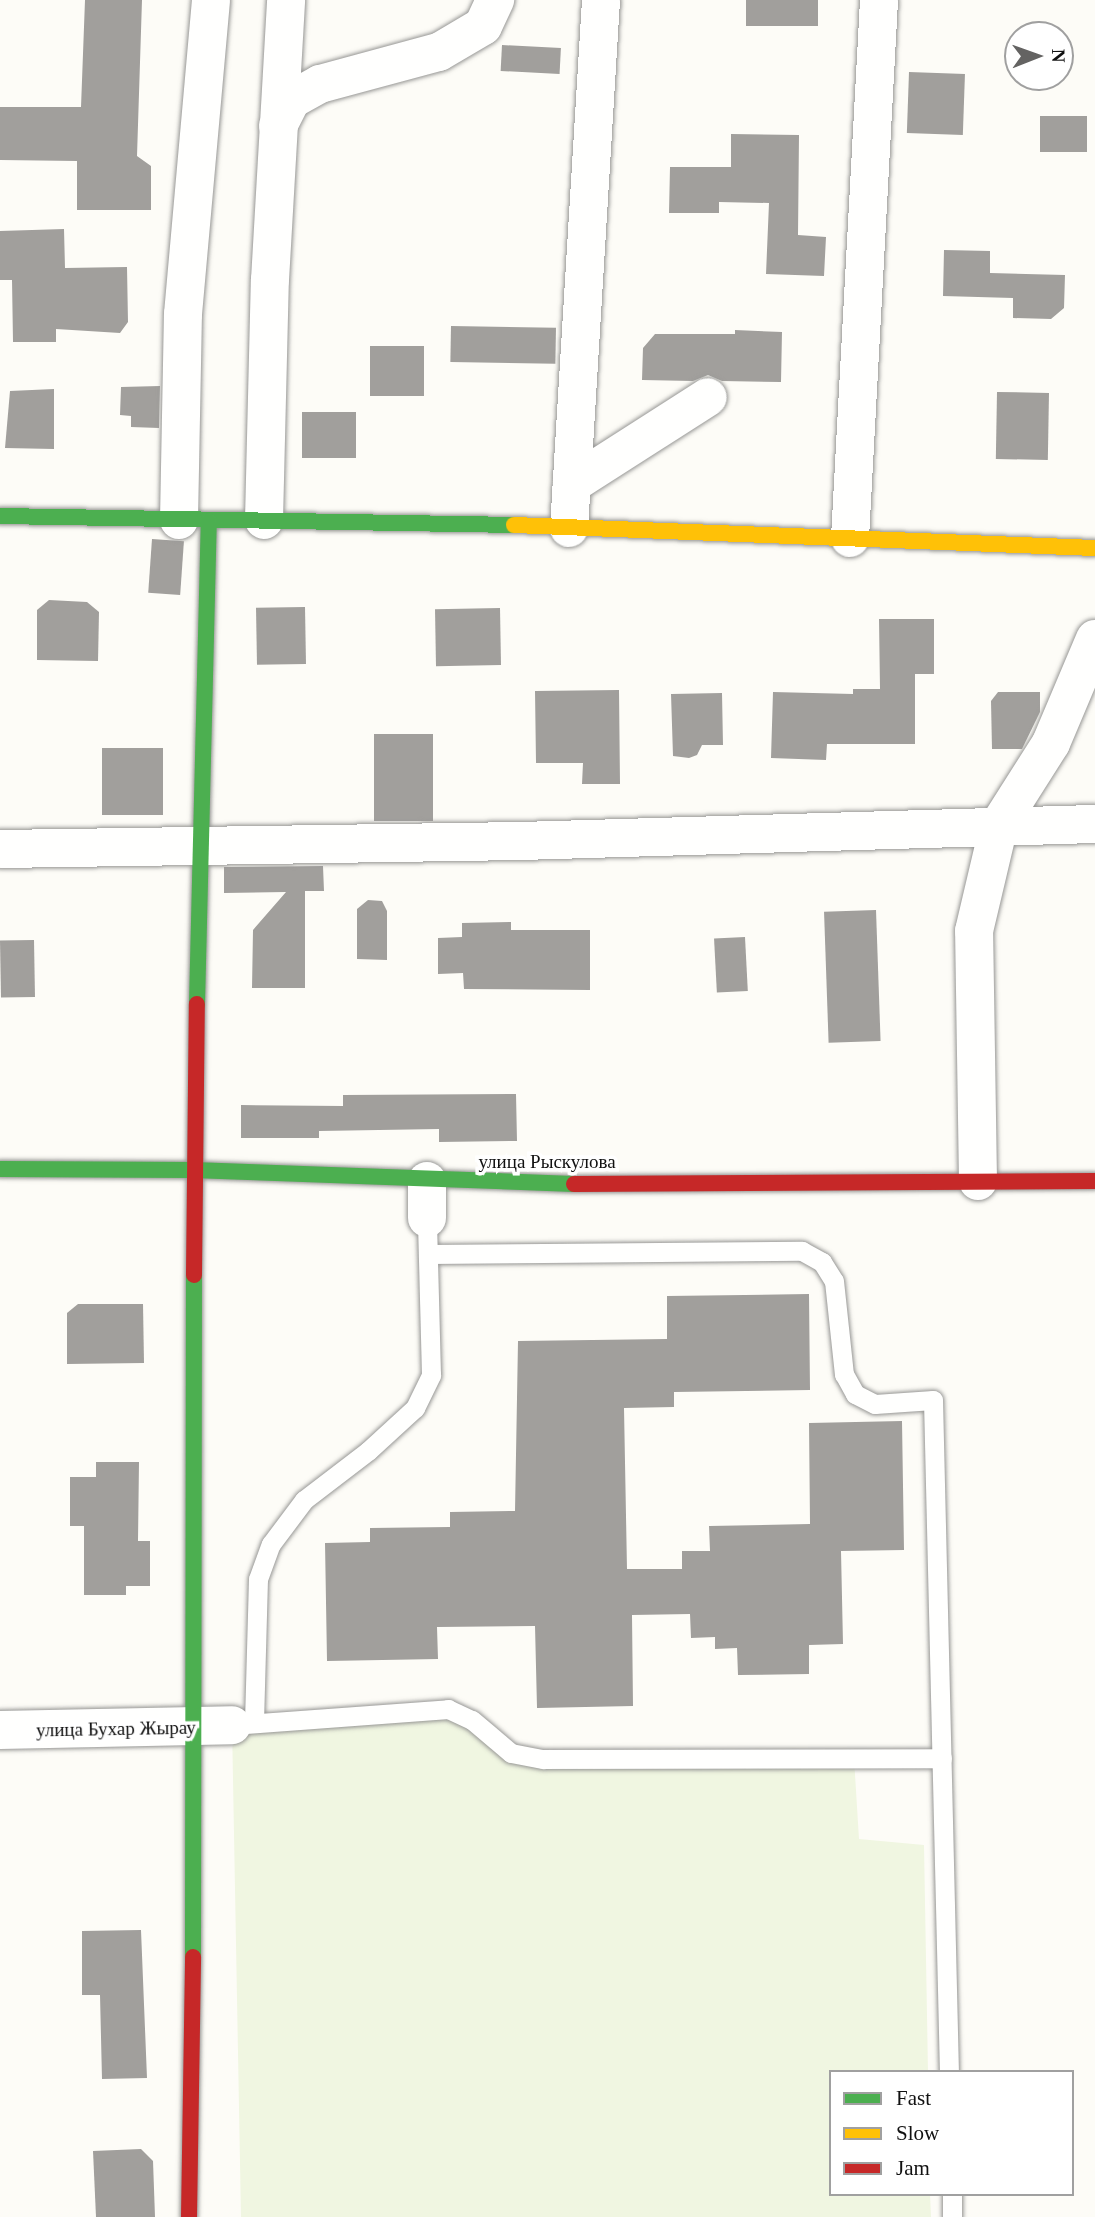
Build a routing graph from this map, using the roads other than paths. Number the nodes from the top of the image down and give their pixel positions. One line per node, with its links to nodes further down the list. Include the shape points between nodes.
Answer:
1 (211, 0): 10 (street, via 183,314)
2 (286, 0): 6 (street)
3 (495, 0): 6 (street, via 483,26 439,52 320,84 291,100)
4 (601, 0): 8 (street)
5 (878, 0): 13 (street)
6 (278, 126): 11 (street)
7 (708, 397): 8 (street)
8 (572, 484): 12 (street)
9 (0, 516): 10 (street)
10 (194, 520): 11 (street); 18 (street)
11 (264, 520): 12 (street)
12 (569, 528): 13 (street)
13 (850, 538): 14 (street)
14 (1095, 548)
15 (1095, 639): 17 (street, via 1051,743)
16 (1095, 824): 17 (street)
17 (999, 825): 18 (street); 22 (street, via 974,931)
18 (200, 848): 19 (street); 21 (street)
19 (0, 849)
20 (0, 1169): 21 (street, улица Рыскулова)
21 (193, 1170): 24 (street, улица Рыскулова); 25 (street)
22 (978, 1181): 23 (street, улица Рыскулова); 24 (street, улица Рыскулова)
23 (1095, 1181)
24 (428, 1218): 25 (lane, via 431,1375 415,1408 304,1500 271,1544 258,1578); 27 (lane, via 802,1251 822,1262 834,1281 844,1374 855,1394 875,1404 933,1400)
25 (227, 1725): 26 (street, улица Бухар Жырау); 27 (lane, via 447,1709 472,1720 511,1753 543,1759); 30 (street)
26 (0, 1730)
27 (942, 1758): 28 (lane)
28 (949, 2070)
29 (952, 2196): 31 (lane)
30 (189, 2217)
31 (953, 2217)

